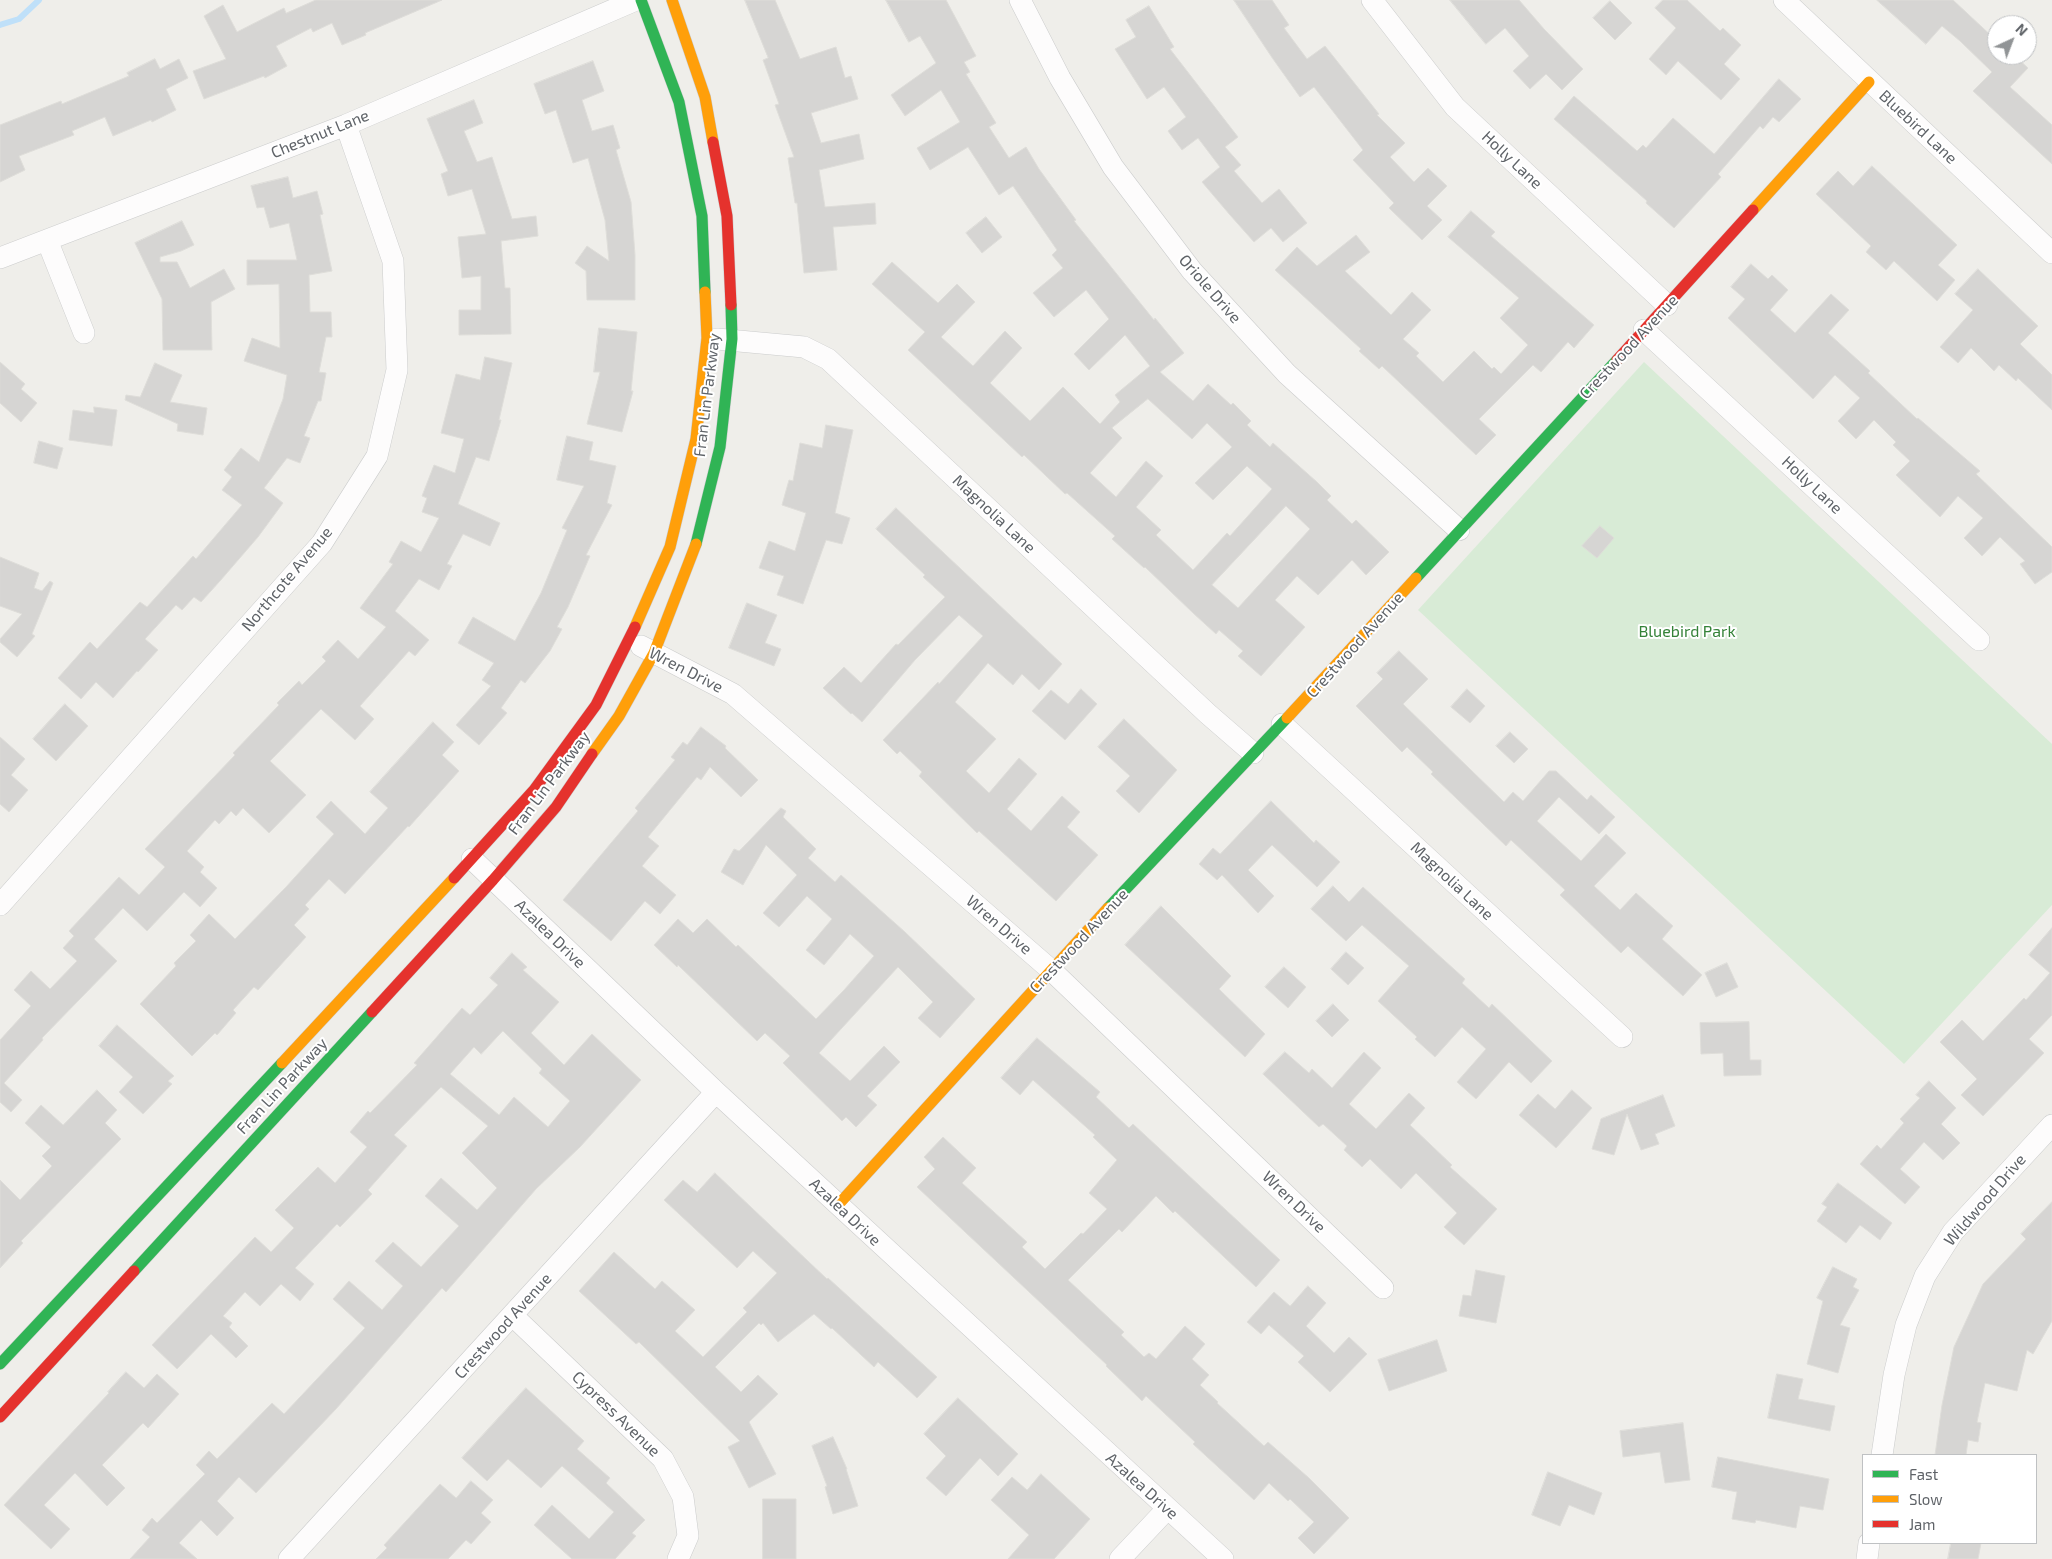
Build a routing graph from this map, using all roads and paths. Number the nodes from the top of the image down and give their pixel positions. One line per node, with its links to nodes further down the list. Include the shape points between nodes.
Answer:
1 (636, 0): 8 (street, Chestnut Lane)
2 (641, 0): 15 (street, Fran Lin Parkway, via 679,102 700,207)
3 (672, 0): 16 (street, Fran Lin Parkway, via 705,96 725,207)
4 (1020, 0): 17 (street, Oriole Drive, via 1060,78 1113,166 1192,271 1287,374)
5 (1372, 0): 12 (street, Holly Lane, via 1455,107)
6 (1784, 0): 7 (street, Bluebird Lane)
7 (1869, 82): 10 (street, Bluebird Lane); 12 (street, Crestwood Avenue)
8 (346, 125): 9 (street, Chestnut Lane); 25 (street, Northcote Avenue, via 393,261 398,370 377,456 322,542)
9 (47, 240): 11 (street, Chestnut Lane); 14 (street)
10 (2052, 253)
11 (0, 258)
12 (1667, 305): 13 (street, Crestwood Avenue)
13 (1644, 330): 17 (street, Crestwood Avenue); 18 (street, Holly Lane)
14 (84, 332)
15 (707, 338): 16 (street, Magnolia Lane); 19 (street, Fran Lin Parkway, via 696,439 670,547)
16 (732, 339): 20 (street, Fran Lin Parkway, via 720,447 693,555); 22 (street, Magnolia Lane, via 804,347 828,359)
17 (1460, 530): 21 (street, Crestwood Avenue)
18 (1979, 640)
19 (630, 641): 20 (street, Wren Drive); 23 (street, Fran Lin Parkway, via 596,705 534,790)
20 (654, 653): 24 (street, Fran Lin Parkway, via 619,716 556,808); 26 (street, Wren Drive, via 734,694)
21 (1282, 724): 22 (street, Crestwood Avenue); 27 (street, Magnolia Lane)
22 (1253, 753): 26 (street, Crestwood Avenue)
23 (472, 859): 24 (street, Azalea Drive); 33 (street, Fran Lin Parkway)
24 (494, 880): 28 (street, Azalea Drive); 34 (street, Fran Lin Parkway)
25 (0, 905)
26 (1051, 970): 30 (street, Crestwood Avenue); 31 (street, Wren Drive)
27 (1622, 1037)
28 (716, 1092): 30 (street, Azalea Drive); 32 (street, Crestwood Avenue)
29 (2052, 1124): 35 (street, Wildwood Drive, via 1953,1232 1925,1276 1906,1325 1894,1375)
30 (838, 1206): 36 (street, Azalea Drive)
31 (1383, 1288)
32 (513, 1316): 38 (street, Crestwood Avenue); 39 (street, Cypress Avenue, via 663,1458 682,1496 688,1536)
33 (0, 1364)
34 (0, 1417)
35 (1882, 1454)
36 (1167, 1509): 40 (street); 41 (street, Azalea Drive)
37 (1869, 1544): 42 (street)
38 (289, 1559)
39 (678, 1559)
40 (1120, 1559)
41 (1223, 1559)
42 (1867, 1559)

